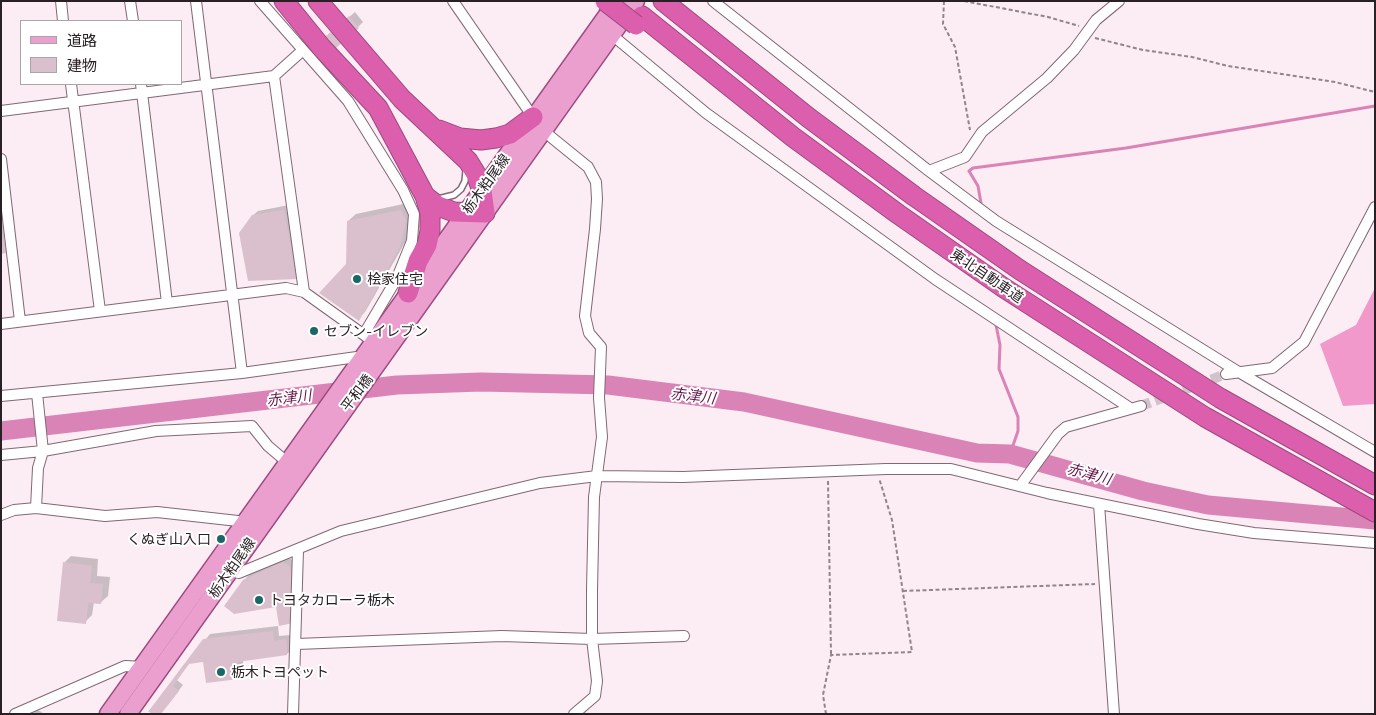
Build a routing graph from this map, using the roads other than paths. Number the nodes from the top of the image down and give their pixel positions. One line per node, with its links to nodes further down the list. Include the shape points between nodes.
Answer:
1 (61, 1): 15 (street)
2 (130, 1): 16 (street)
3 (196, 1): 20 (street)
4 (260, 1): 18 (street)
5 (284, 1): 31 (highway, via 378,108)
6 (318, 1): 26 (highway, via 402,99)
7 (453, 1): 25 (street)
8 (606, 1): 14 (highway, bridge)
9 (617, 1): 25 (main road, 栃木粕尾線)
10 (625, 1): 14 (highway, 東北自動車道)
11 (663, 1): 59 (highway, 東北自動車道, via 809,118 1020,270 1220,398)
12 (714, 1): 29 (street)
13 (1119, 1): 29 (street, via 1089,28 1074,50 1047,78 982,132 965,158)
14 (638, 14): 17 (main road, 栃木粕尾線); 63 (highway, 東北自動車道, via 898,214 1004,288 1182,402 1287,465)
15 (63, 20)
16 (133, 20)
17 (612, 35): 25 (main road, 栃木粕尾線); 51 (street, via 706,113 934,279)
18 (303, 50): 19 (street); 42 (street, via 348,101 403,190 414,214 412,240)
19 (274, 76): 20 (street); 35 (street)
20 (206, 84): 22 (street); 37 (street)
21 (71, 85): 23 (street)
22 (141, 88): 23 (street); 38 (street)
23 (73, 102): 24 (street); 39 (street)
24 (1, 111)
25 (539, 123): 26 (highway, via 481,140 460,138); 30 (main road, 栃木粕尾線); 34 (main road, 栃木粕尾線); 58 (street, via 588,167 596,182 595,229 585,316 588,333 601,347 599,398 602,437)
26 (433, 128): 27 (highway)
27 (459, 153): 30 (highway, via 476,174); 31 (lane, via 466,169 461,189 445,198)
28 (1, 159): 40 (street)
29 (929, 171): 45 (street, via 996,221)
30 (482, 191): 33 (main road, 栃木粕尾線); 34 (highway)
31 (425, 196): 33 (highway, via 438,206); 36 (highway, via 430,212 430,232)
32 (1375, 207): 45 (street, via 1304,342 1272,368)
33 (465, 213): 34 (highway); 36 (main road, 栃木粕尾線)
34 (485, 213): 43 (main road, 栃木粕尾線)
35 (304, 292): 37 (street, via 286,288); 42 (street)
36 (408, 294): 42 (main road, 栃木粕尾線)
37 (234, 295): 38 (street); 46 (street)
38 (166, 303): 39 (street)
39 (100, 311): 40 (street)
40 (20, 321): 41 (street)
41 (1, 324)
42 (368, 338): 43 (street); 44 (main road, 栃木粕尾線)
43 (383, 358): 52 (main road, 平和橋)
44 (360, 361): 46 (street); 53 (main road, 平和橋)
45 (1237, 371): 47 (street); 55 (street)
46 (242, 372): 49 (street)
47 (1226, 374)
48 (1, 396): 49 (street)
49 (38, 397): 54 (street)
50 (1141, 406): 51 (street)
51 (1130, 408): 60 (street, via 1066,427)
52 (335, 422): 68 (main road, 栃木粕尾線)
53 (316, 424): 57 (main road, 栃木粕尾線)
54 (42, 446): 56 (street); 57 (street, via 156,431 252,426); 62 (street)
55 (1375, 452)
56 (1, 455)
57 (288, 463): 65 (main road, 栃木粕尾線)
58 (597, 476): 60 (street, via 683,477 951,469); 67 (street, via 540,483 477,497 341,531); 70 (street)
59 (1375, 485)
60 (1020, 486): 61 (street)
61 (1099, 504): 66 (street, via 1254,532); 78 (street)
62 (36, 508): 64 (street); 65 (street, via 105,516 157,512)
63 (1375, 512)
64 (1, 515)
65 (246, 522): 68 (main road, 栃木粕尾線)
66 (1375, 543)
67 (298, 550): 68 (street, via 239,573); 71 (street)
68 (222, 568): 72 (main road, 栃木粕尾線)
69 (684, 636): 70 (street)
70 (592, 639): 71 (street, via 502,636); 77 (street, via 596,696)
71 (297, 644): 76 (street)
72 (149, 670): 73 (street, via 125,666); 74 (main road, 栃木粕尾線); 75 (main road, 栃木粕尾線)
73 (15, 714)
74 (108, 714)
75 (128, 714)
76 (293, 714)
77 (574, 714)
78 (1114, 714)

